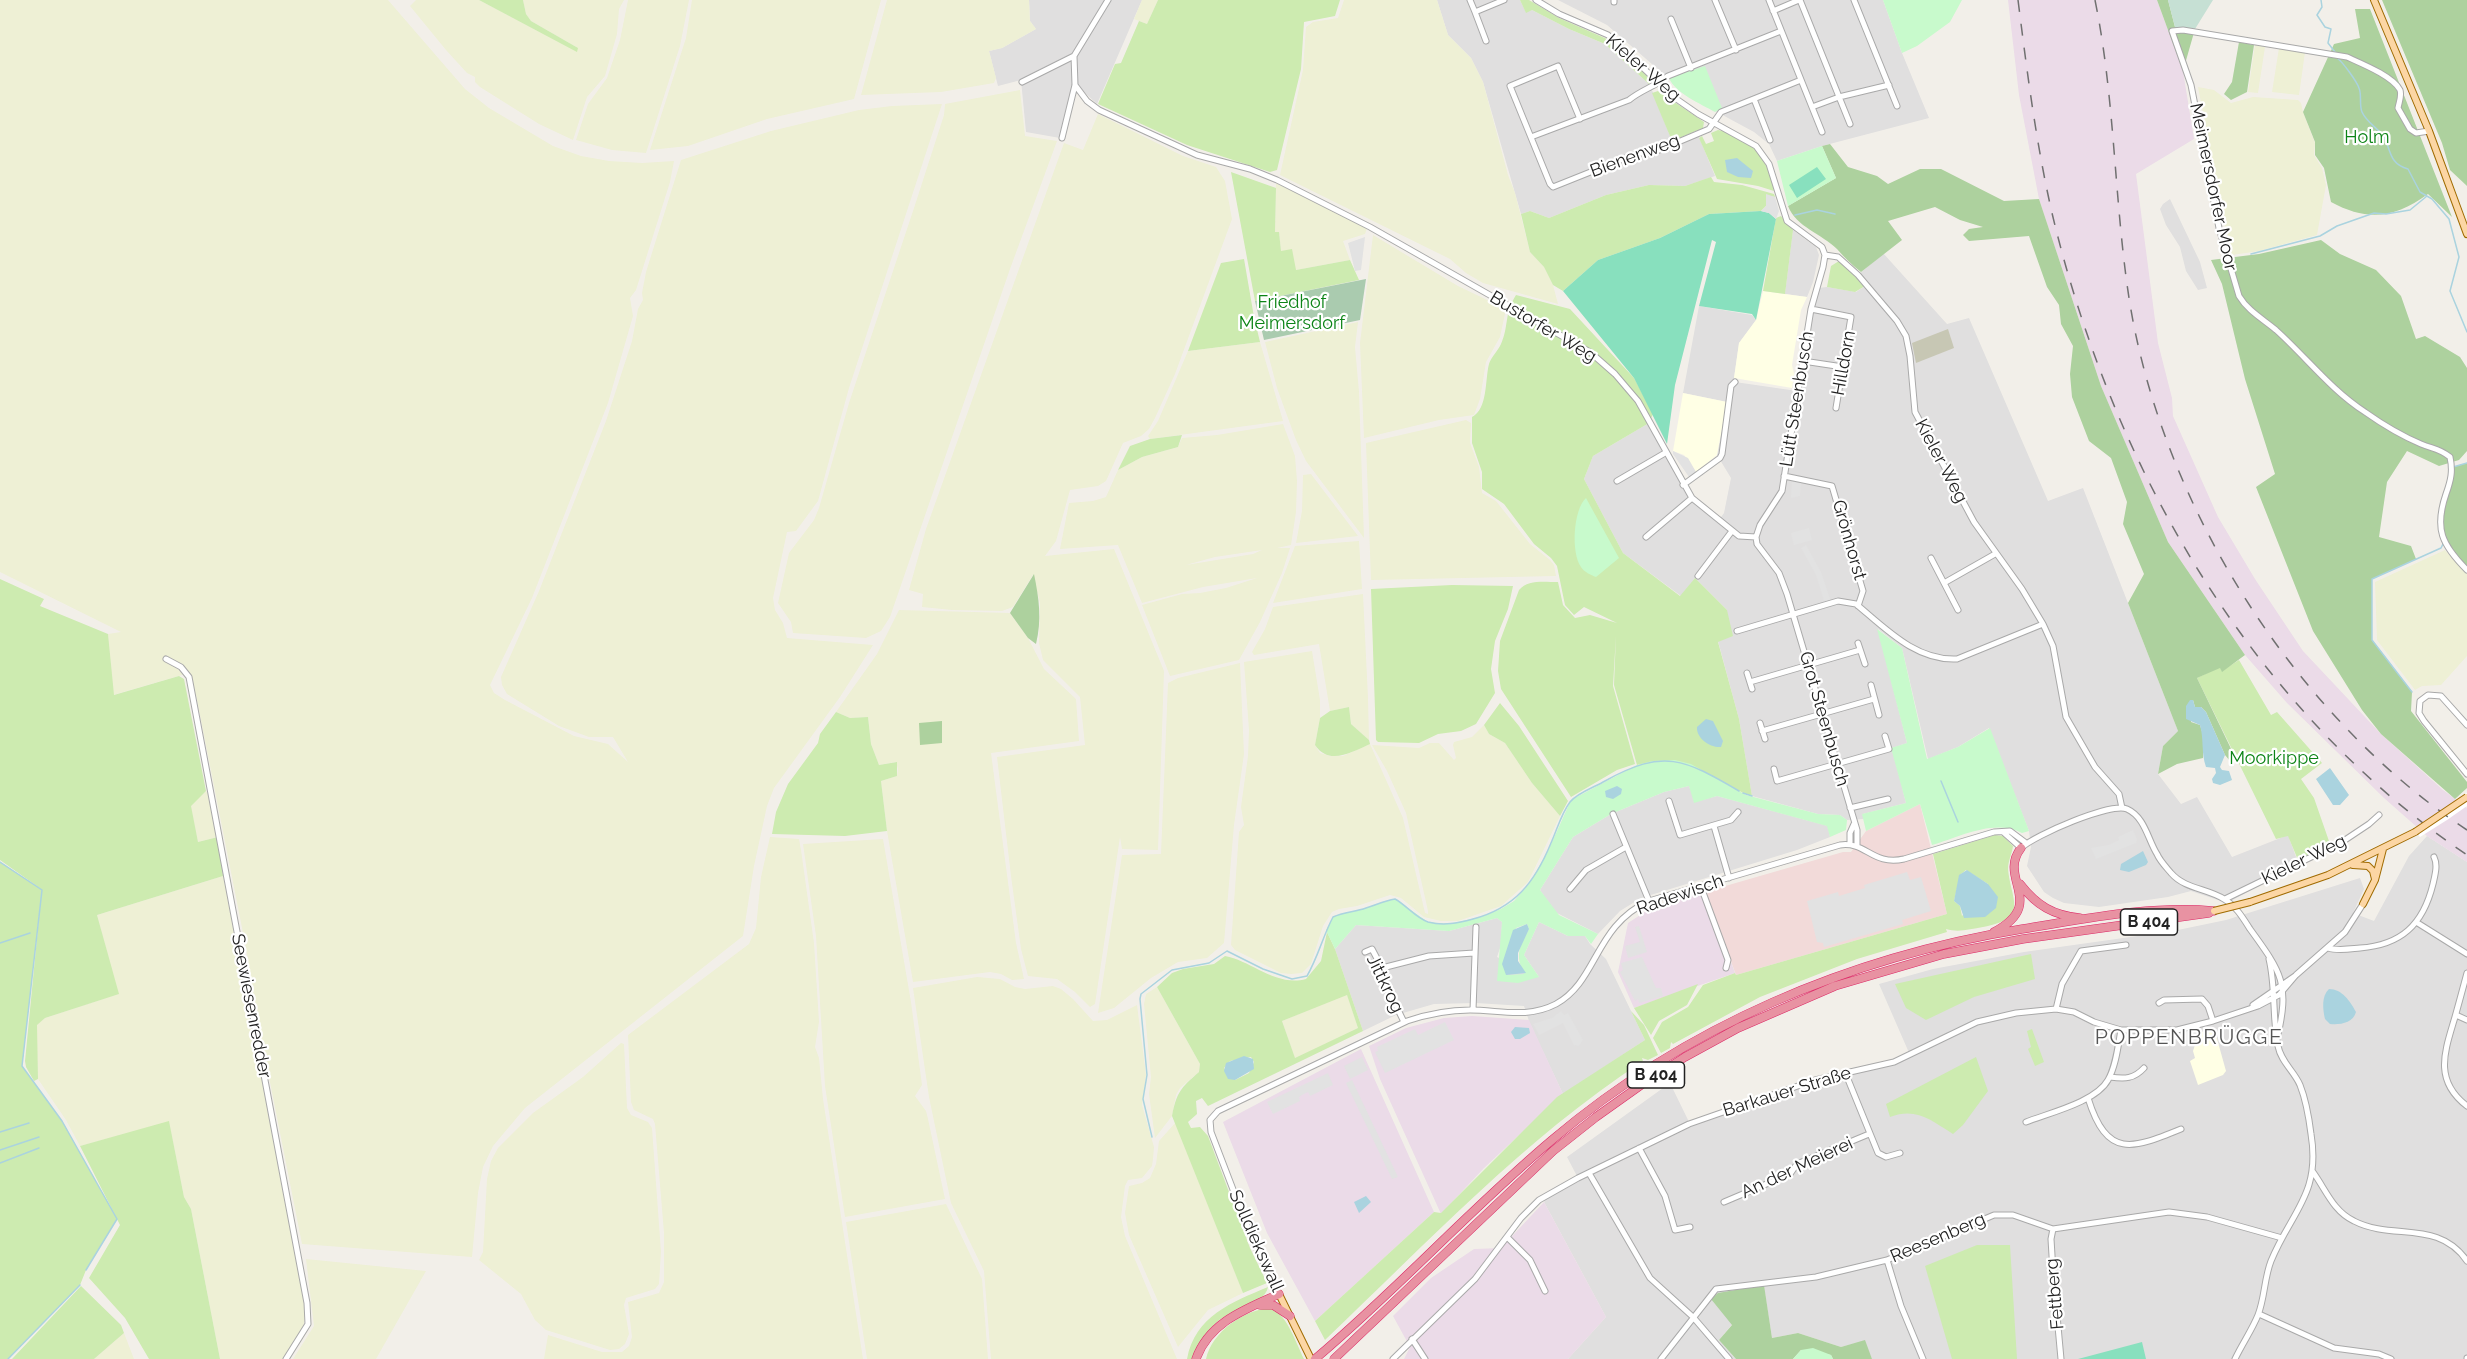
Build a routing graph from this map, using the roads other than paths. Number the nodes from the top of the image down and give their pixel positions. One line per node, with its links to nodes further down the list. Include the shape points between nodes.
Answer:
1 (1108, 0): 16 (street)
2 (1470, 0): 11 (street)
3 (1504, 0): 11 (street)
4 (1536, 0): 21 (street, Kieler Weg, via 1608,35)
5 (1715, 0): 15 (street)
6 (1769, 0): 10 (street)
7 (1800, 0): 10 (street); 23 (street)
8 (1854, 0): 22 (street)
9 (2374, 0): 30 (main road)
10 (1773, 10): 13 (street)
11 (1475, 12): 14 (street)
12 (1671, 19): 17 (street)
13 (1781, 31): 15 (street); 18 (street)
14 (1486, 41)
15 (1736, 50): 17 (street)
16 (1074, 56): 19 (street); 20 (street)
17 (1691, 68): 21 (street, via 1668,76)
18 (1801, 80): 24 (street, Bienenweg); 26 (street)
19 (1022, 82)
20 (1074, 85): 33 (street); 42 (street, Bustorfer Weg, via 1099,110 1197,155 1277,180 1370,226 1590,352 1628,387)
21 (1659, 85): 27 (street); 28 (street, Kieler Weg)
22 (1889, 85): 23 (street); 25 (street)
23 (1839, 97): 26 (street); 29 (street)
24 (1754, 99): 28 (street, Bienenweg, via 1721,112); 34 (street)
25 (1897, 106)
26 (1812, 107): 31 (street)
27 (1580, 119): 32 (street); 32 (street, via 1558,66 1510,86)
28 (1714, 122): 32 (street, Bienenweg, via 1709,129 1652,153 1638,153 1553,187); 36 (street, Kieler Weg, via 1766,156 1787,221 1822,247)
29 (1850, 124)
30 (2429, 131): 35 (main road); 52 (street, Meimersdorfer Moor, via 2416,133 2410,129 2398,108 2401,95 2395,84 2362,63 2335,55 2172,31 2191,85 2219,228 2239,296 2245,306 2363,411 2407,437 2440,448 2450,457 2452,477 2443,502 2440,532 2452,555)
31 (1822, 132)
32 (1531, 137)
33 (1062, 138)
34 (1770, 140)
35 (2467, 234)
36 (1825, 255): 37 (street, Lütt Steenbusch); 50 (street, Kieler Weg, via 1838,257 1858,275 1906,336 1915,412)
37 (1811, 309): 38 (street, Lütt Steenbusch); 39 (street, Hilldorn, via 1851,317)
38 (1803, 360): 39 (street); 43 (street, Lütt Steenbusch)
39 (1843, 367): 41 (street, Hilldorn)
40 (1735, 382): 45 (street, via 1731,386 1720,458)
41 (1836, 408)
42 (1665, 453): 44 (street); 45 (street, Bustorfer Weg)
43 (1784, 476): 49 (street, Lütt Steenbusch, via 1779,498); 55 (street, Grönhorst, via 1832,486 1863,591)
44 (1617, 481)
45 (1683, 484): 46 (street, Bustorfer Weg)
46 (1692, 498): 47 (street, Bustorfer Weg); 48 (street)
47 (1732, 531): 49 (street, Bustorfer Weg, via 1739,536); 53 (street)
48 (1646, 537)
49 (1756, 537): 57 (street, via 1783,581)
50 (1995, 554): 54 (street); 58 (street, Kieler Weg)
51 (1931, 558): 54 (street)
52 (2467, 570)
53 (1698, 576)
54 (1944, 583): 56 (street)
55 (1858, 606): 57 (street, via 1838,601); 58 (street, via 1912,648 1943,660 1957,659)
56 (1958, 610)
57 (1794, 615): 59 (street); 61 (street, Grot Steenbusch)
58 (2043, 624): 82 (street, Kieler Weg, via 2053,646 2066,717 2095,767 2119,794)
59 (1737, 631)
60 (166, 659): 162 (street, Seewiesenredder, via 189,677 307,1303 308,1323)
61 (1808, 664): 62 (street, via 1859,646); 64 (street); 68 (street, Grot Steenbusch)
62 (1864, 664)
63 (1747, 673): 64 (street)
64 (1750, 682): 66 (street)
65 (1871, 685): 67 (street)
66 (1752, 689)
67 (1874, 699): 68 (street); 69 (street)
68 (1823, 714): 72 (street); 75 (street, Grot Steenbusch)
69 (1879, 715)
70 (1760, 723): 72 (street)
71 (2467, 725): 77 (street, via 2442,696 2428,695 2420,701 2419,713 2424,722)
72 (1762, 731): 74 (street)
73 (1885, 736): 75 (street, via 1888,749)
74 (1765, 739)
75 (1837, 763): 76 (street, via 1777,781); 81 (street, Grot Steenbusch)
76 (1774, 769)
77 (2467, 774)
78 (2467, 797): 94 (main road, B 404, bridge)
79 (1888, 799): 81 (street)
80 (1669, 801): 88 (street)
81 (1850, 808): 86 (street, Grot Steenbusch)
82 (2122, 808): 91 (street, via 2101,812); 102 (street, Kieler Weg, via 2138,817 2159,858 2177,879)
83 (1738, 812): 87 (street, via 1734,819)
84 (1613, 814): 93 (street)
85 (2379, 815): 102 (street, Kieler Weg, via 2342,842)
86 (1854, 824): 90 (street, Grot Steenbusch); 92 (street, Grot Steenbusch)
87 (1714, 826): 88 (street); 97 (street)
88 (1680, 835): 89 (street)
89 (1682, 843)
90 (1850, 844): 92 (street, Radewisch); 97 (street, Radewisch)
91 (2024, 845): 92 (street, via 2003,832 1989,833 1897,860 1875,857); 99 (highway, via 2014,863)
92 (1857, 846)
93 (1626, 847): 101 (street, via 1586,870); 103 (street)
94 (2383, 849): 96 (main road, B 404); 98 (main road)
95 (2434, 857): 107 (street, via 2430,895)
96 (2350, 865): 98 (main road, via 2368,866); 105 (main road, B 404, bridge, via 2305,884)
97 (1729, 878): 100 (street, Radewisch)
98 (2375, 880): 104 (main road)
99 (2018, 881): 106 (highway, via 2049,912); 109 (highway, via 2020,905 2016,917)
100 (1701, 887): 103 (street, Radewisch); 117 (street, via 1728,960)
101 (1570, 889)
102 (2225, 899): 115 (street, Kieler Weg, via 2239,912)
103 (1649, 902): 127 (street, Radewisch, via 1617,922 1579,982 1560,1001 1543,1010 1521,1014)
104 (2363, 904): 111 (street, Barkauer Straße, via 2350,926)
105 (2214, 911): 106 (highway, B 404, via 2168,910); 166 (highway, B 404, via 1944,954 1835,986 1738,1028 1665,1069 1560,1146)
106 (2093, 919): 109 (highway, B 404)
107 (2416, 922): 111 (street, via 2399,939 2384,945); 114 (street)
108 (1476, 927): 113 (street)
109 (1988, 935): 165 (highway, B 404, via 1890,958 1802,989 1729,1023 1662,1061 1554,1138 1377,1305)
110 (2126, 945): 126 (street, via 2081,951 2062,984)
111 (2328, 948): 119 (street, Barkauer Straße)
112 (1365, 952): 116 (street, Jittkrog, via 1372,949)
113 (1474, 954): 116 (street, via 1429,956); 127 (street)
114 (2467, 954)
115 (2269, 958): 120 (street, Kieler Weg); 121 (street, Kieler Weg)
116 (1382, 968): 130 (street, Jittkrog, via 1380,973)
117 (1726, 968)
118 (2467, 973): 128 (street)
119 (2296, 975): 120 (street, Barkauer Straße); 122 (street, Barkauer Straße)
120 (2282, 983): 121 (street, Barkauer Straße); 122 (street, Kieler Weg)
121 (2274, 990): 123 (street, Kieler Weg); 125 (street, Barkauer Straße)
122 (2284, 991): 123 (street, Barkauer Straße); 133 (street)
123 (2275, 998): 125 (street, Barkauer Straße); 133 (street, Kieler Weg)
124 (2158, 1003): 131 (street, via 2202,999)
125 (2251, 1007): 131 (street, Barkauer Straße)
126 (2056, 1009): 132 (street, Barkauer Straße); 135 (street, Barkauer Straße, via 2016,1013 1977,1023 1894,1062)
127 (1473, 1010): 130 (street, Radewisch, via 1440,1012)
128 (2456, 1014): 129 (street); 138 (street, via 2446,1047 2445,1074 2451,1090)
129 (2467, 1020)
130 (1404, 1022): 139 (street, Radewisch, via 1218,1111)
131 (2212, 1022): 132 (street, Barkauer Straße, via 2177,1030)
132 (2121, 1030): 136 (street)
133 (2277, 1039): 145 (street, Kieler Weg, via 2281,1058 2300,1083 2314,1158)
134 (2144, 1068): 136 (street, via 2136,1076)
135 (1845, 1072): 142 (street); 143 (street, Barkauer Straße, via 1748,1102)
136 (2110, 1077): 137 (street, via 2100,1091)
137 (2088, 1098): 140 (street); 141 (street, via 2100,1127 2117,1142 2140,1145)
138 (2467, 1106)
139 (1210, 1120): 155 (street, Solldiekswall, via 1211,1132 1252,1239)
140 (2026, 1122)
141 (2181, 1129)
142 (1869, 1134): 144 (street, via 1878,1153 1886,1157); 147 (street, An der Meierei, via 1797,1164 1790,1174)
143 (1640, 1148): 146 (street, Barkauer Straße); 148 (street, via 1665,1196 1675,1230)
144 (1900, 1153)
145 (2313, 1172): 151 (street, via 2296,1216); 153 (street, via 2326,1195 2353,1221 2446,1240)
146 (1590, 1173): 150 (street, Barkauer Straße, via 1539,1200); 159 (street, via 1650,1278)
147 (1724, 1202)
148 (1690, 1227)
149 (2053, 1229): 151 (street, Reesenberg, via 2169,1212 2207,1217); 152 (street, Reesenberg, via 2013,1215 1994,1215); 172 (street, Fettberg)
150 (1507, 1238): 154 (street, via 1530,1260); 160 (street, Barkauer Straße, via 1475,1279)
151 (2282, 1238): 157 (street, via 2265,1277)
152 (1887, 1260): 159 (street, Reesenberg, via 1816,1277 1716,1289); 171 (street)
153 (2467, 1261)
154 (1545, 1291)
155 (1279, 1294): 156 (highway); 158 (main road, Solldiekswall)
156 (1256, 1306): 158 (highway, via 1273,1305); 161 (highway, via 1226,1320)
157 (2259, 1314): 173 (street); 174 (street, via 2334,1348)
158 (1290, 1316): 165 (main road, Solldiekswall)
159 (1693, 1317): 169 (street, Reesenberg); 170 (street)
160 (1412, 1339): 167 (street, Barkauer Straße); 168 (street)
161 (1205, 1341): 163 (highway); 164 (highway)
162 (286, 1359)
163 (1196, 1359)
164 (1201, 1359)
165 (1313, 1359)
166 (1334, 1359)
167 (1393, 1359)
168 (1425, 1359)
169 (1661, 1359)
170 (1729, 1359)
171 (1923, 1359)
172 (2061, 1359)
173 (2235, 1359)
174 (2391, 1359)

